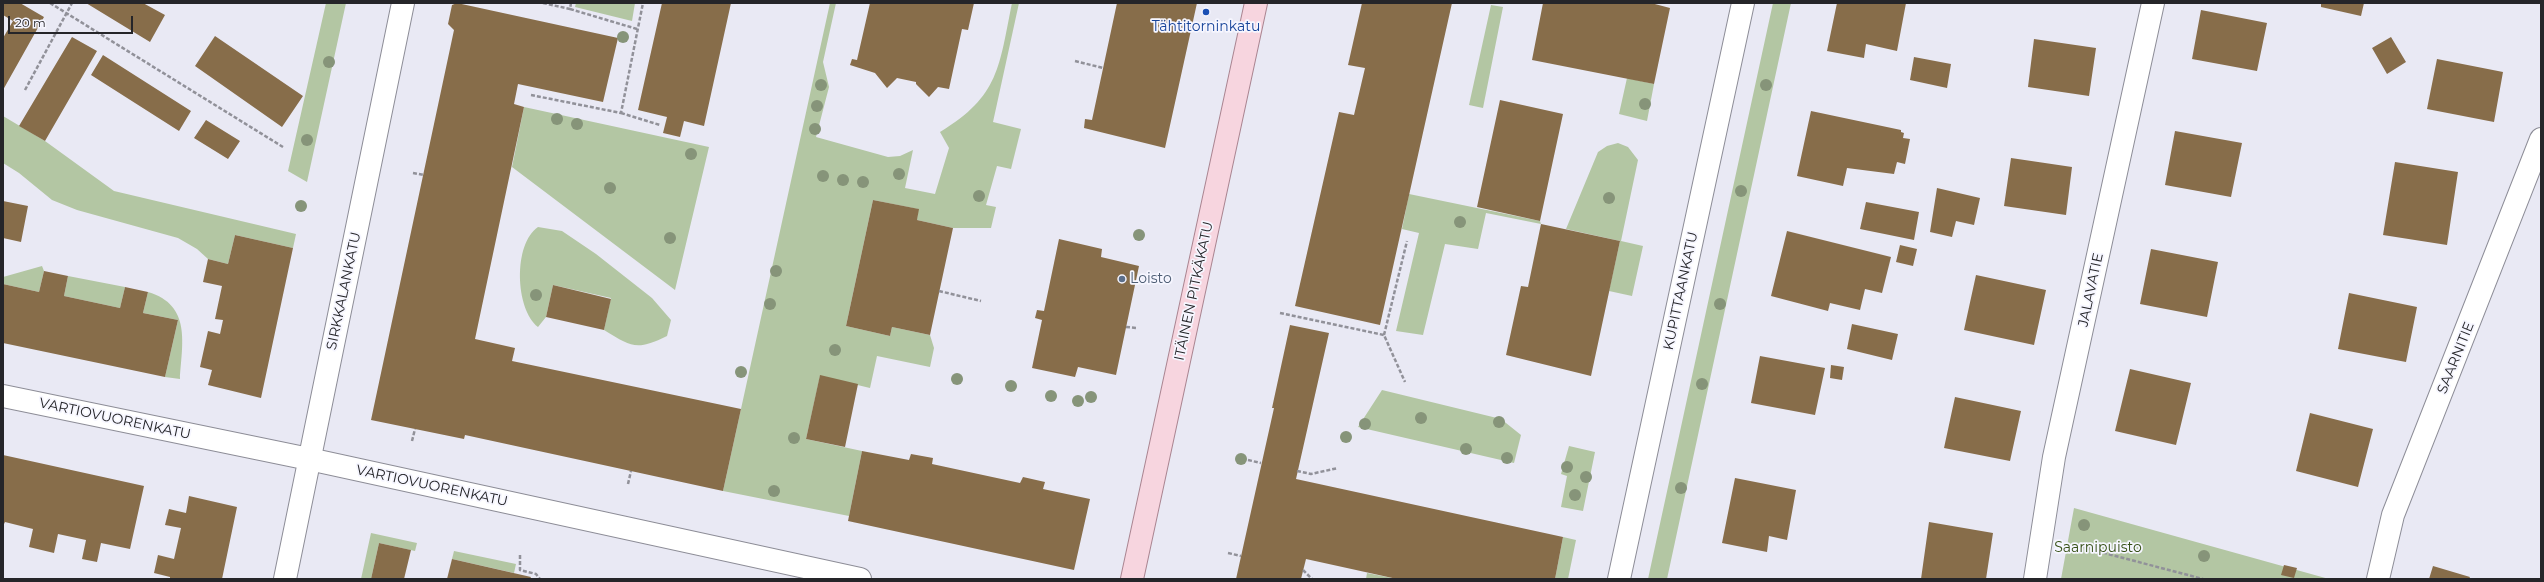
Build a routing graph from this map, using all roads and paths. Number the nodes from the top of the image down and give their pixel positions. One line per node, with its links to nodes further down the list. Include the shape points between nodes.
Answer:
1 (50, 3): 11 (path)
2 (72, 3): 11 (path)
3 (403, 3): 34 (street, SIRKKALANKATU)
4 (543, 3): 10 (path)
5 (571, 3): 10 (path)
6 (643, 3): 12 (path)
7 (1256, 3): 50 (main road, ITÄINEN PITKÄKATU)
8 (1743, 3): 52 (street, KUPITTAANKATU)
9 (2153, 3): 41 (street, JALAVATIE, via 2056,449)
10 (570, 9): 12 (path)
11 (67, 13): 15 (path); 20 (path)
12 (637, 29): 17 (path)
13 (1075, 61): 14 (path)
14 (1103, 68)
15 (25, 90)
16 (531, 95): 17 (path)
17 (621, 113): 18 (path)
18 (660, 125)
19 (2541, 139): 55 (street, SAARNITIE, via 2393,515)
20 (283, 147)
21 (413, 173): 22 (path)
22 (424, 176)
23 (1408, 241): 29 (path)
24 (939, 291): 25 (path)
25 (981, 301)
26 (1280, 313): 29 (path)
27 (1126, 327): 28 (path)
28 (1137, 328)
29 (1384, 336): 30 (path)
30 (1405, 382)
31 (3, 396): 34 (street, VARTIOVUORENKATU)
32 (415, 429): 33 (path)
33 (412, 441)
34 (309, 459): 47 (street, SIRKKALANKATU); 49 (street, VARTIOVUORENKATU)
35 (1248, 460): 36 (path)
36 (1261, 463)
37 (1338, 468): 39 (path, via 1311,474)
38 (631, 470): 40 (path)
39 (1297, 471)
40 (628, 484)
41 (2042, 536): 46 (path); 53 (street, JALAVATIE)
42 (1228, 553): 44 (path)
43 (520, 555): 48 (path, via 520,570 536,574)
44 (1241, 556)
45 (1303, 570): 51 (path)
46 (2194, 578): 54 (path)
47 (285, 579)
48 (540, 579)
49 (860, 579)
50 (1132, 579)
51 (1312, 579)
52 (1619, 579)
53 (2035, 579)
54 (2203, 579)
55 (2378, 579)

